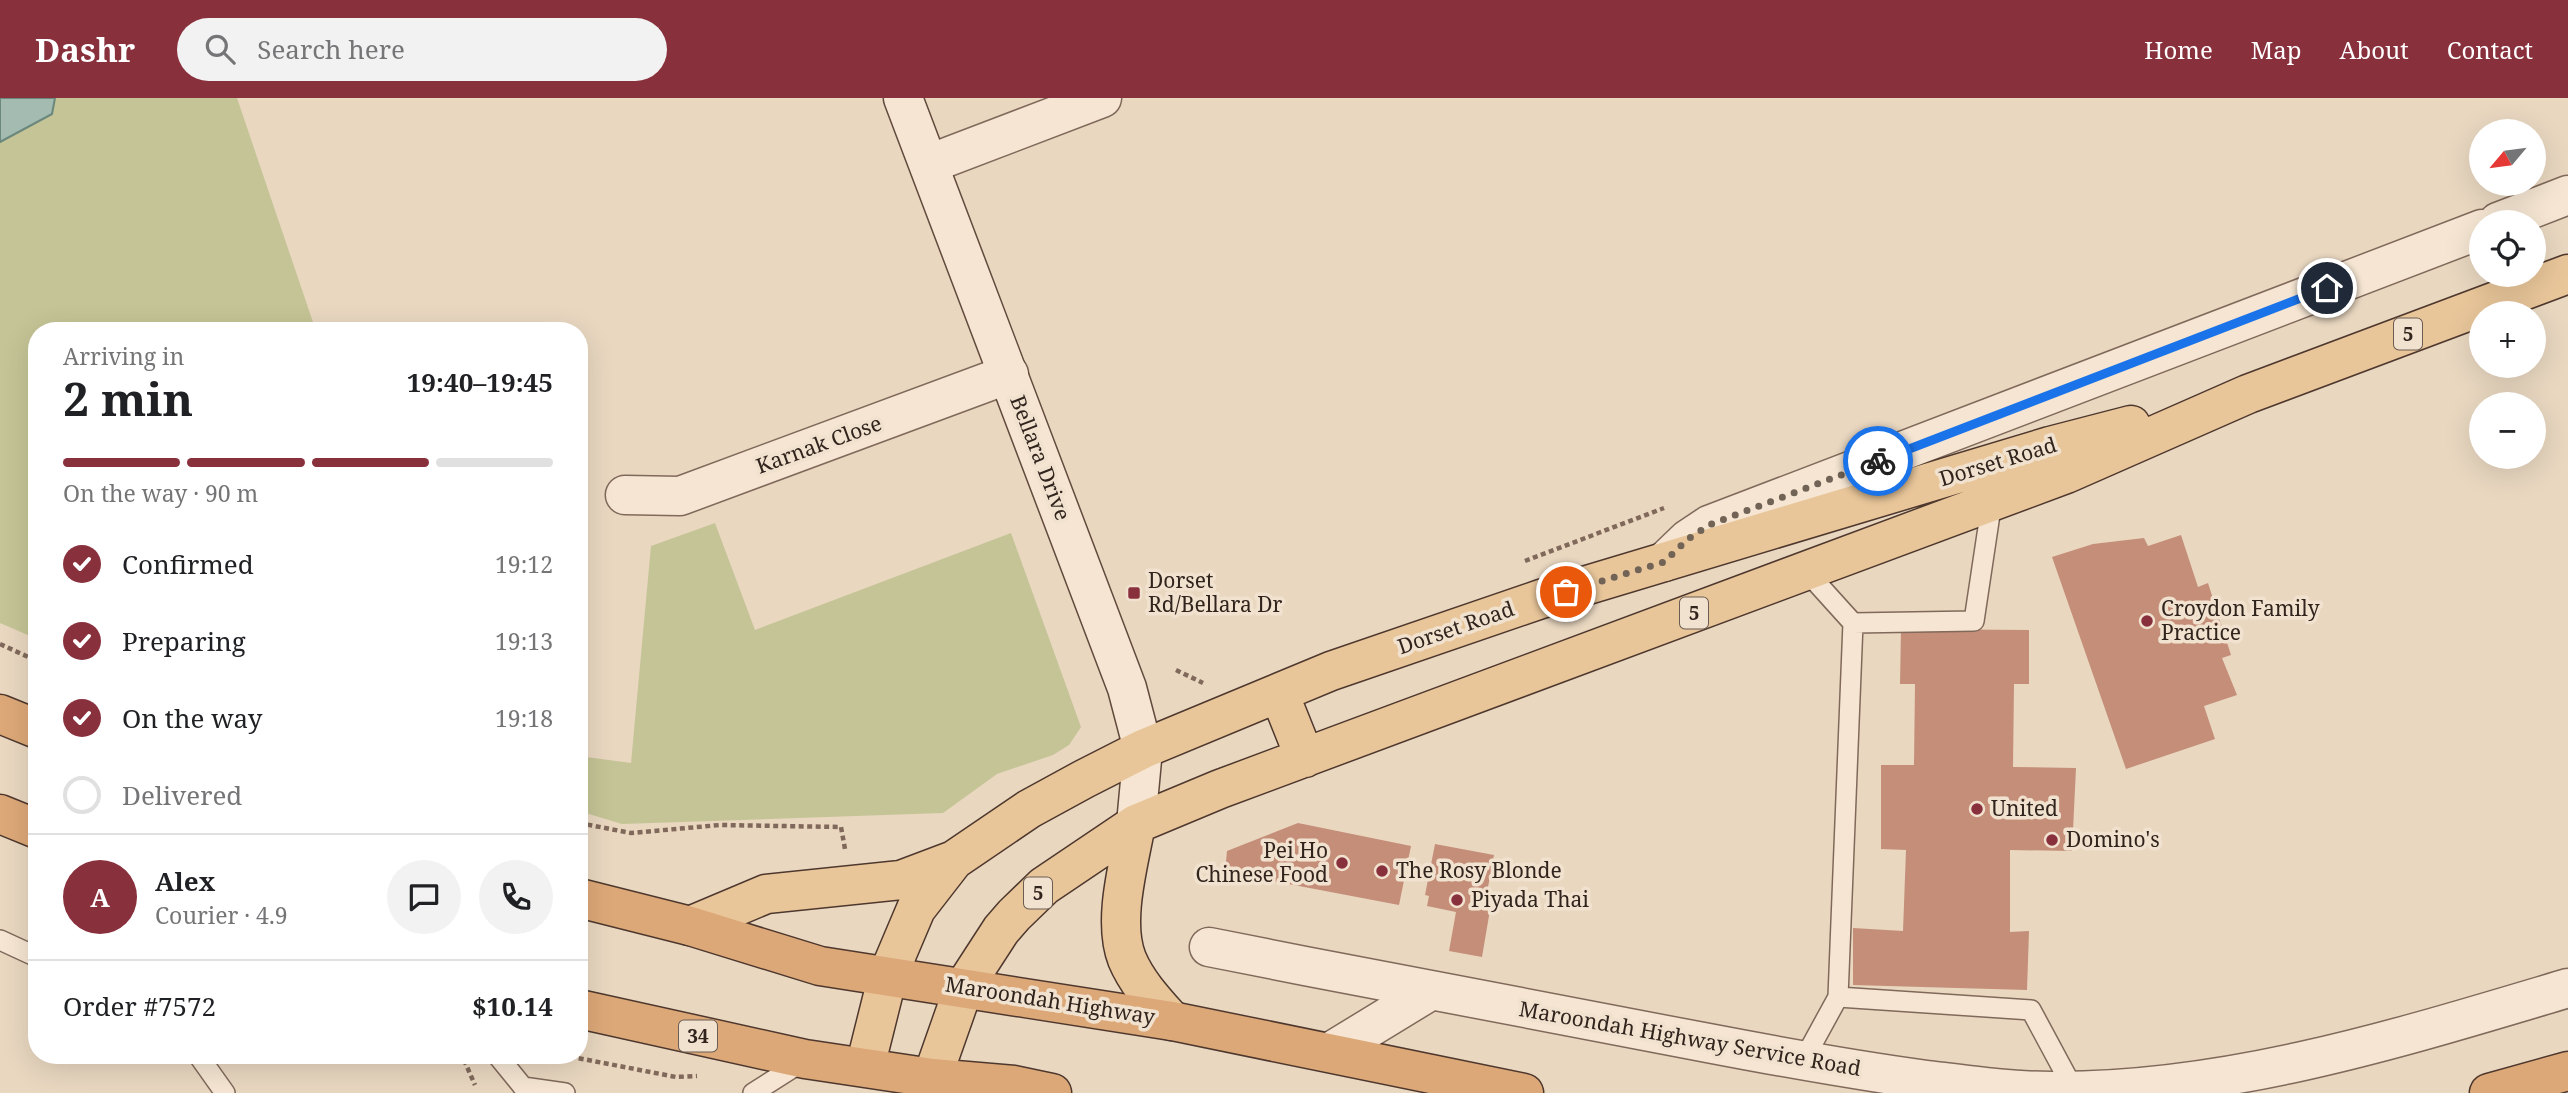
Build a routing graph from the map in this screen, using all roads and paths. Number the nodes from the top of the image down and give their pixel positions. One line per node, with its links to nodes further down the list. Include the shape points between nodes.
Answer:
1 (903, 98): 3 (street, Bellara Drive)
2 (1102, 98): 3 (street)
3 (929, 164): 8 (street, Bellara Drive)
4 (2568, 195): 5 (street)
5 (2529, 210)
6 (2469, 234): 12 (street, via 1709,525)
7 (2568, 274): 9 (main road, Dorset Road / 5)
8 (1009, 374): 10 (street, Karnak Close, via 681,496); 20 (street, Bellara Drive, via 1127,688)
9 (2248, 394): 11 (main road, Dorset Road / 5, via 2066,474); 12 (main road, Dorset Road / 5, via 2050,446)
10 (625, 495)
11 (1992, 501): 13 (main road, Dorset Road / 5); 14 (lane, via 1974,621)
12 (1664, 562): 17 (main road, Dorset Road / 5, via 1541,599)
13 (1806, 571): 14 (lane); 21 (main road, Dorset Road / 5)
14 (1853, 623): 37 (lane)
15 (0, 644): 16 (path)
16 (28, 657)
17 (1279, 693): 20 (main road, Dorset Road / 5); 21 (main road)
18 (0, 714): 19 (highway)
19 (28, 725)
20 (1143, 749): 23 (street, Bellara Drive); 26 (main road, Dorset Road / 5, via 1029,809)
21 (1305, 758): 23 (main road, Dorset Road / 5)
22 (0, 814): 25 (highway)
23 (1136, 824): 34 (main road, Dorset Road / 5, via 1044,886 1001,930); 39 (main road, via 1122,941 1127,960 1146,992)
24 (588, 825): 27 (path, via 631,833 720,825 841,827)
25 (28, 826)
26 (954, 860): 27 (main road, via 901,880); 33 (main road, Dorset Road / 5, via 916,909)
27 (851, 885): 29 (main road, via 766,894)
28 (588, 900): 29 (highway, Maroondah Highway)
29 (690, 926): 33 (highway, Maroondah Highway, via 820,966)
30 (0, 940): 32 (lane)
31 (1209, 947): 36 (street, Maroondah Highway Service Road)
32 (28, 953)
33 (888, 975): 34 (highway, Maroondah Highway); 49 (main road, Dorset Road / 5)
34 (964, 987): 39 (highway, Maroondah Highway); 51 (main road, Dorset Road / 5)
35 (2568, 988): 53 (street, Maroondah Highway Service Road, via 2306,1061 2219,1078)
36 (1430, 991): 40 (street); 43 (street, Maroondah Highway Service Road)
37 (1838, 997): 43 (lane); 53 (lane, via 2031,1010)
38 (588, 1011): 41 (highway, 34)
39 (1172, 1020): 40 (highway, Maroondah Highway)
40 (1330, 1052): 58 (highway, Maroondah Highway)
41 (806, 1059): 49 (highway, 34); 56 (lane)
42 (588, 1060): 48 (path, via 677,1077)
43 (1803, 1061): 53 (street, Maroondah Highway Service Road, via 1962,1085)
44 (204, 1064): 54 (lane)
45 (466, 1064): 50 (path)
46 (501, 1064): 52 (lane)
47 (2568, 1071): 59 (highway)
48 (701, 1076)
49 (862, 1080): 51 (highway, 34)
50 (475, 1085)
51 (930, 1085): 57 (highway, 34, via 1014,1086)
52 (514, 1090): 55 (lane)
53 (2074, 1090)
54 (225, 1093)
55 (565, 1093)
56 (753, 1093)
57 (1052, 1093)
58 (1524, 1093)
59 (2489, 1093)

